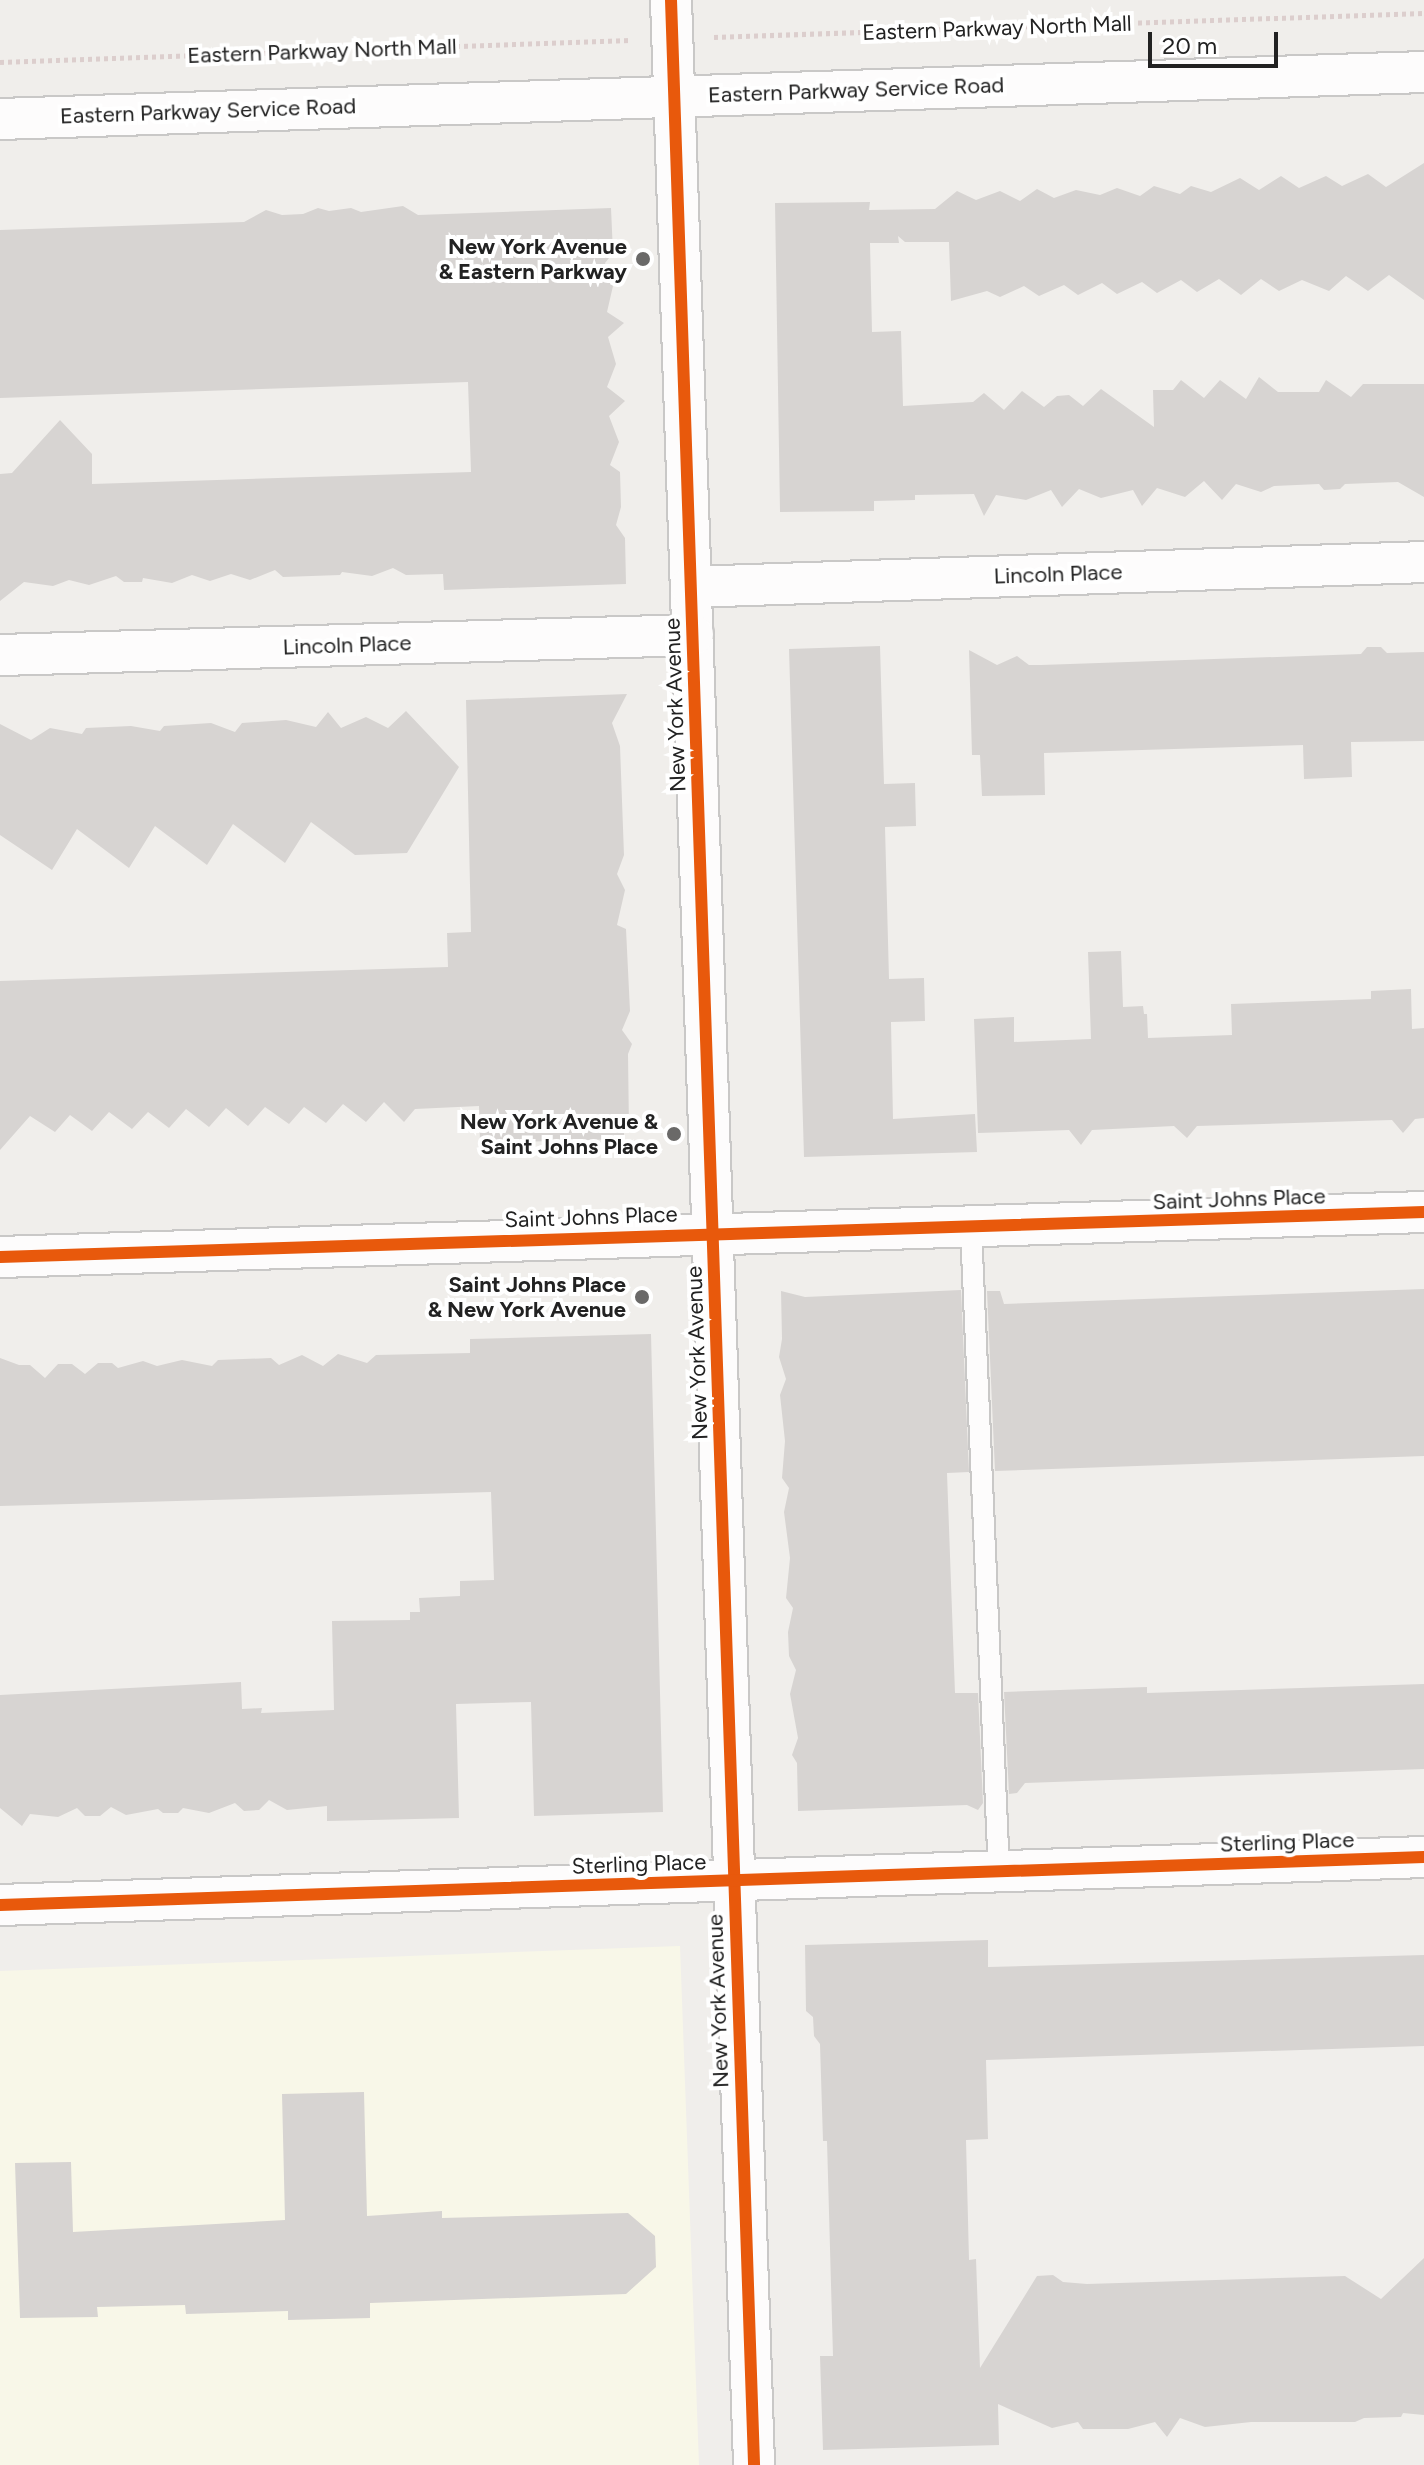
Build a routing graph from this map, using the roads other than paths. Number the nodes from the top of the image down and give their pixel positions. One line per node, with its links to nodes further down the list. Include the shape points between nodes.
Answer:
1 (671, 0): 3 (street, New York Avenue)
2 (1424, 72): 3 (street, Eastern Parkway Service Road)
3 (674, 96): 4 (street, Eastern Parkway Service Road); 6 (street, New York Avenue)
4 (0, 119)
5 (1424, 562): 6 (street, Lincoln Place)
6 (691, 587): 7 (street, New York Avenue)
7 (693, 635): 8 (street, Lincoln Place); 11 (street, New York Avenue)
8 (0, 655)
9 (1424, 1212): 10 (street, Saint Johns Place)
10 (971, 1229): 11 (street, Saint Johns Place); 14 (lane)
11 (713, 1233): 12 (street, Saint Johns Place); 15 (street, New York Avenue)
12 (0, 1257)
13 (1424, 1857): 14 (street, Sterling Place)
14 (999, 1872): 15 (street, Sterling Place)
15 (734, 1881): 16 (street, Sterling Place); 17 (street, New York Avenue)
16 (0, 1905)
17 (754, 2465)

